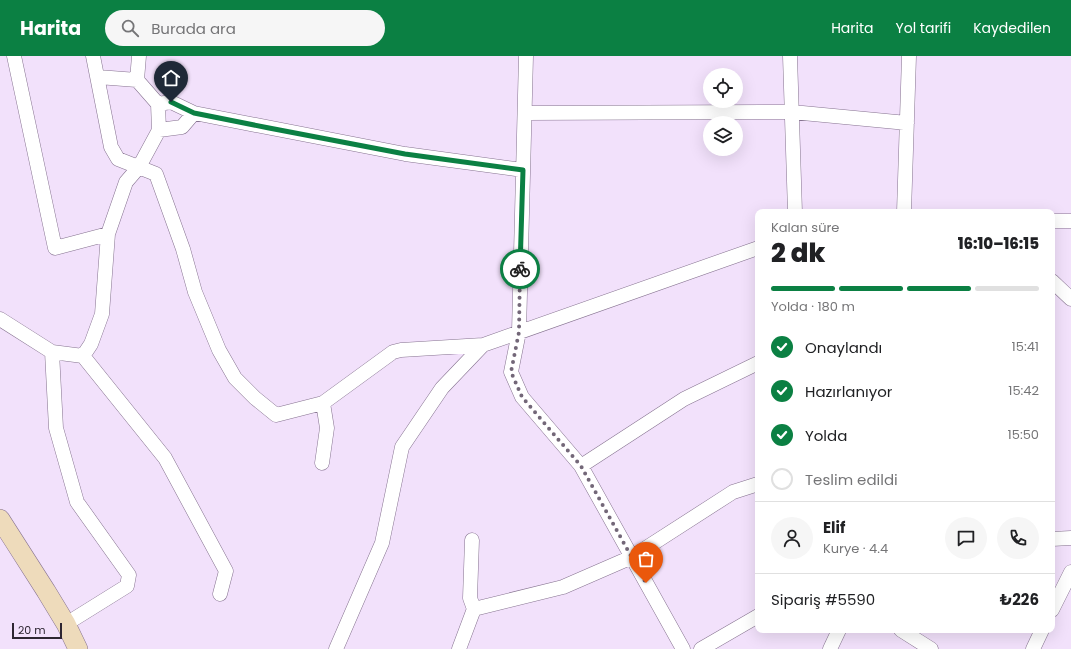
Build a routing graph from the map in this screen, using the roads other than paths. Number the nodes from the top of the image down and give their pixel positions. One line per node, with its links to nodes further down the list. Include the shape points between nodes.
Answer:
1 (14, 56): 21 (street, via 55,248)
2 (93, 56): 7 (street)
3 (139, 56): 8 (street)
4 (526, 56): 12 (street)
5 (790, 56): 10 (street)
6 (909, 56): 13 (street)
7 (98, 77): 8 (street); 15 (street, via 111,147 118,159)
8 (138, 80): 9 (street)
9 (158, 104): 11 (street, via 171,102); 14 (street)
10 (792, 112): 12 (street); 13 (street); 17 (street)
11 (194, 113): 14 (street, via 182,127); 16 (street, via 405,154)
12 (524, 113): 16 (street)
13 (907, 123): 18 (street)
14 (159, 130): 15 (street)
15 (139, 167): 21 (street, via 126,182); 31 (street, via 156,174 196,292 220,350 235,378 276,415)
16 (523, 170): 26 (street)
17 (795, 209)
18 (904, 209)
19 (1055, 221): 20 (street)
20 (1071, 221)
21 (108, 234): 29 (street, via 102,314 91,344)
22 (755, 249): 26 (street)
23 (1055, 284): 24 (street)
24 (1071, 299)
25 (0, 319): 28 (street)
26 (519, 332): 27 (street); 33 (street, via 511,372 522,397)
27 (483, 345): 31 (street, via 393,352); 51 (street, via 442,388 402,446 382,543)
28 (52, 352): 29 (street); 45 (street, via 56,428 77,502 129,575 127,586)
29 (83, 356): 41 (street, via 165,458 226,572)
30 (755, 364): 33 (street, via 684,399)
31 (323, 403): 32 (street, via 327,428)
32 (322, 463)
33 (581, 466): 39 (street)
34 (755, 485): 39 (street, via 733,492)
35 (0, 519): 45 (street)
36 (1071, 538): 37 (street)
37 (1055, 539)
38 (472, 540): 43 (street, via 470,598)
39 (632, 557): 43 (street, via 563,587); 53 (street)
40 (1071, 572): 42 (street)
41 (220, 594)
42 (1055, 604)
43 (474, 609): 52 (street)
44 (755, 618): 54 (street)
45 (66, 624): 50 (street)
46 (838, 633): 55 (street)
47 (905, 633): 49 (street)
48 (1041, 633): 56 (street)
49 (929, 648)
50 (78, 649)
51 (336, 649)
52 (458, 649)
53 (683, 649)
54 (701, 649)
55 (830, 649)
56 (1033, 649)

